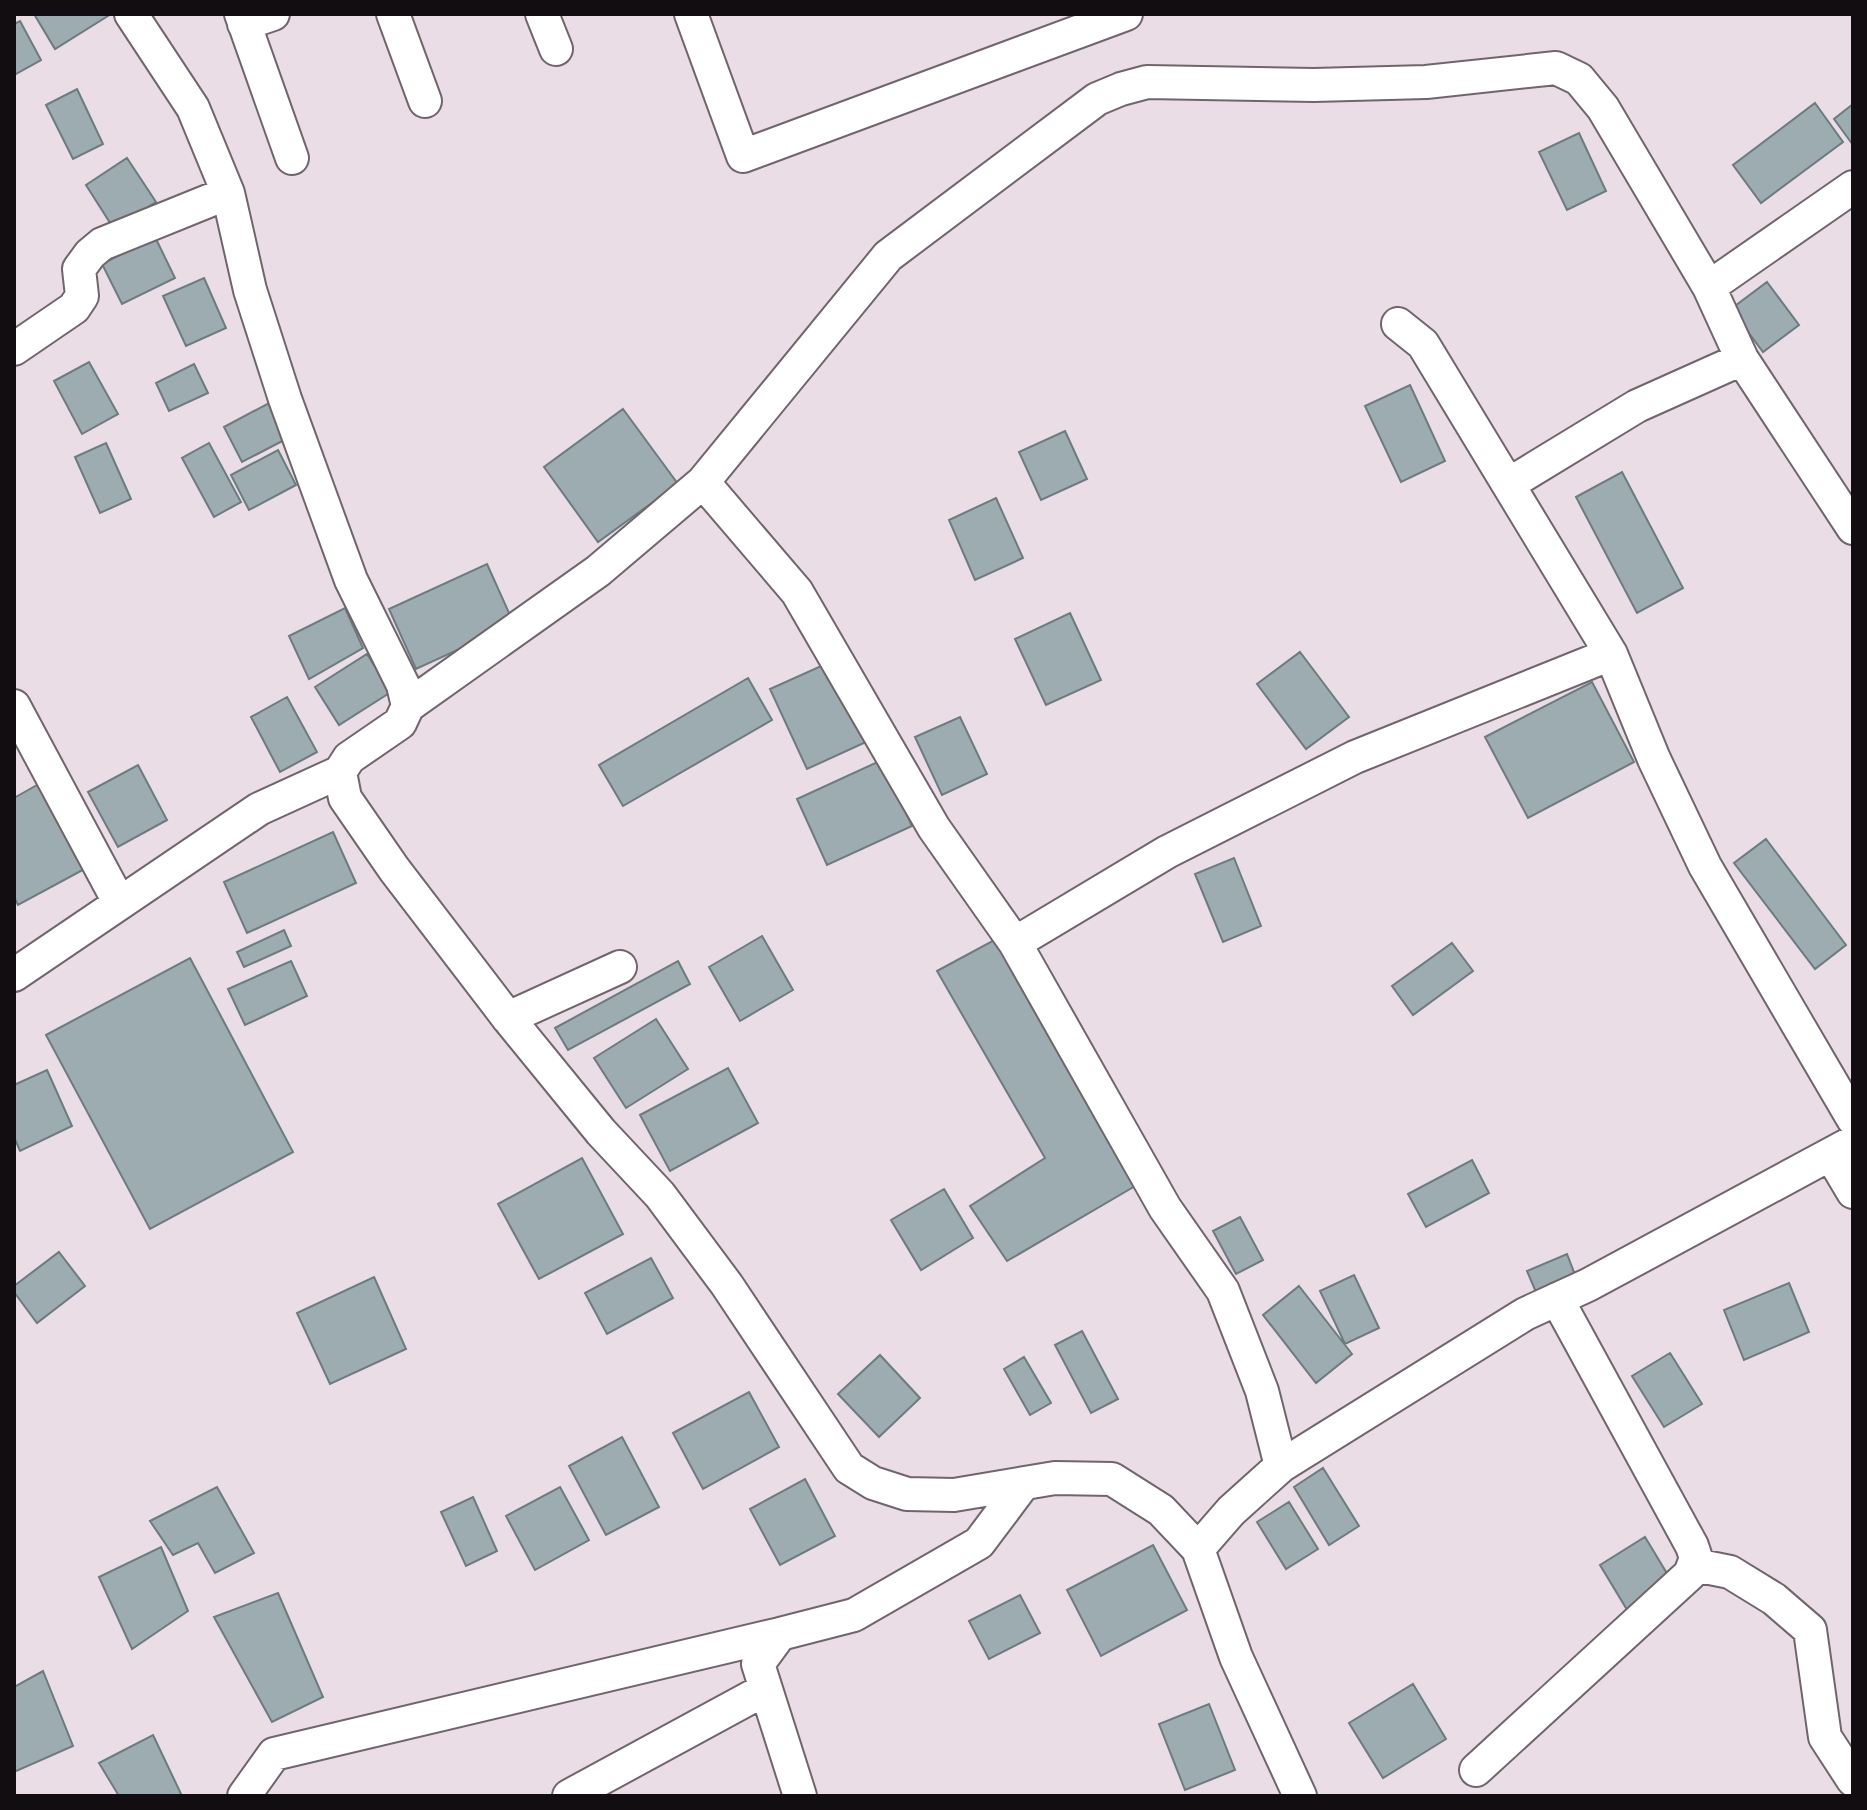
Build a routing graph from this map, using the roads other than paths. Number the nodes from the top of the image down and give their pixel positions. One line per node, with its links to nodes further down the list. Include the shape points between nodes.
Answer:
1 (131, 14): 11 (street, via 193,108)
2 (393, 14): 8 (street)
3 (542, 14): 7 (street)
4 (1126, 14): 5 (street, via 743,156)
5 (698, 16)
6 (253, 17): 9 (street)
7 (556, 49)
8 (425, 101)
9 (292, 158)
10 (1853, 187): 12 (street)
11 (228, 193): 14 (street, via 102,244 79,269 82,296 74,308); 21 (street, via 250,290 285,399 351,580 403,685)
12 (1709, 287): 15 (street); 16 (street, via 1603,108 1579,79 1556,68 1426,82 1147,82 1097,99 888,256)
13 (1398, 324): 17 (street, via 1423,344)
14 (14, 349)
15 (1742, 359): 17 (street, via 1637,406); 18 (street)
16 (703, 482): 21 (street, via 598,571); 24 (street, via 797,592 934,828)
17 (1509, 484): 19 (street)
18 (1853, 528)
19 (1611, 654): 24 (street, via 1355,757 1167,852); 28 (street, via 1705,866)
20 (14, 706): 23 (street)
21 (408, 706): 22 (street, via 400,723 349,758)
22 (340, 772): 23 (street, via 259,809); 27 (street, via 345,798)
23 (119, 902): 26 (street)
24 (1015, 943): 32 (street, via 1165,1208 1223,1291 1262,1391)
25 (620, 967): 27 (street)
26 (14, 975)
27 (508, 1018): 33 (street, via 660,1195 849,1468 907,1494 954,1495)
28 (1853, 1119)
29 (1842, 1148): 30 (street); 31 (street)
30 (1853, 1192)
31 (1557, 1299): 32 (street); 35 (street, via 1692,1546)
32 (1281, 1466): 34 (street)
33 (1024, 1483): 34 (street, via 1112,1479 1161,1510); 36 (street, via 979,1543 854,1615)
34 (1198, 1549): 43 (street, via 1236,1657)
35 (1695, 1565): 38 (street); 39 (street, via 1730,1572 1810,1630 1825,1737)
36 (780, 1634): 37 (street, via 758,1664); 40 (street, via 274,1754)
37 (766, 1689): 41 (street); 42 (street)
38 (1476, 1770)
39 (1853, 1780)
40 (244, 1796)
41 (569, 1796)
42 (800, 1796)
43 (1300, 1796)

